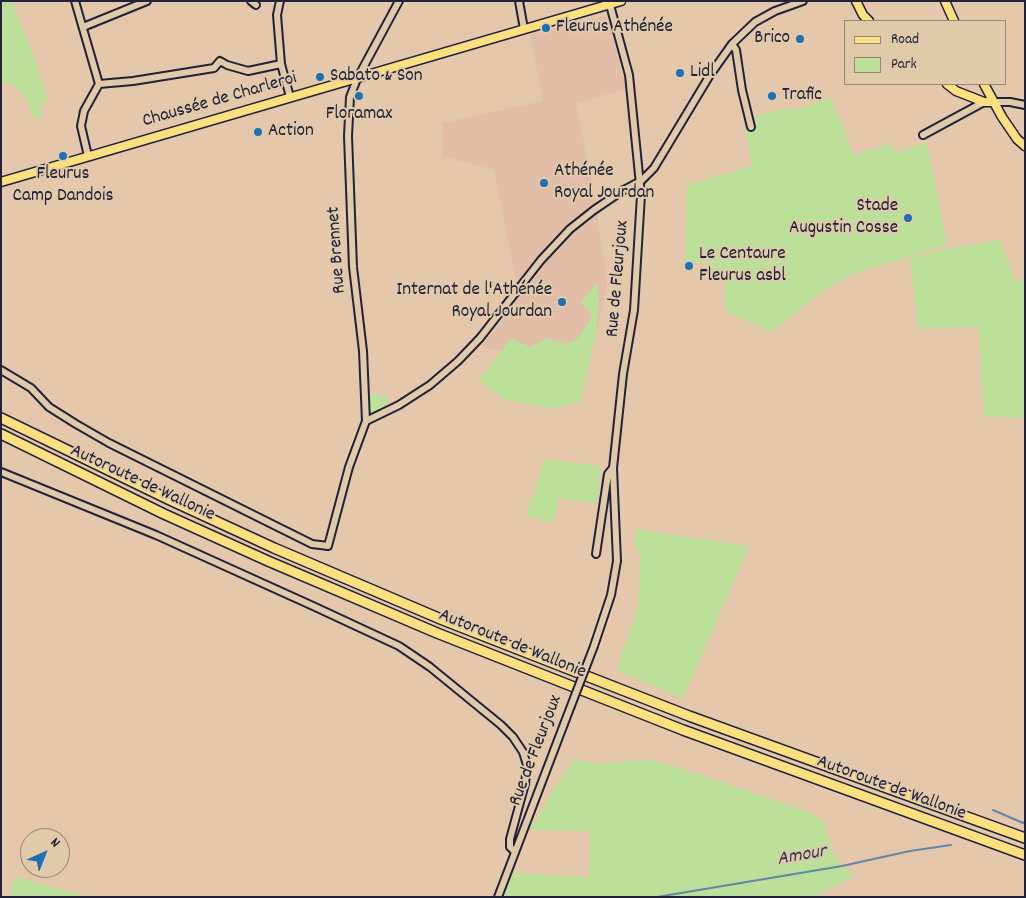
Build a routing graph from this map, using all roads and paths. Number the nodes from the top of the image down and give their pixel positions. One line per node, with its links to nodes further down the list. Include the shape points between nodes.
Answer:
1 (75, 1): 13 (street)
2 (147, 1): 13 (street)
3 (280, 1): 16 (street, via 277,15)
4 (399, 1): 17 (street, Rue Brennet)
5 (519, 1): 14 (street)
6 (621, 1): 10 (main road, Chaussée de Charleroi)
7 (803, 1): 15 (street, via 755,22)
8 (856, 1): 11 (main road)
9 (945, 1): 12 (main road)
10 (610, 4): 14 (main road, Chaussée de Charleroi); 29 (street, Rue de Fleurjoux, via 629,75)
11 (868, 20)
12 (954, 20)
13 (83, 27): 18 (street)
14 (524, 29): 17 (main road, Chaussée de Charleroi)
15 (732, 44): 25 (street, via 736,50); 29 (street, via 654,168)
16 (281, 64): 18 (street, via 248,71 220,61 214,68 133,82); 21 (street)
17 (357, 79): 21 (main road, Chaussée de Charleroi); 33 (street, Rue Brennet, via 350,97 348,136 352,267 363,351)
18 (99, 84): 28 (street, via 84,110 81,126)
19 (948, 85): 22 (main road)
20 (984, 85): 23 (main road)
21 (290, 97): 28 (main road, Chaussée de Charleroi)
22 (984, 102): 23 (main road); 26 (street)
23 (993, 102): 24 (street); 27 (main road)
24 (1025, 105)
25 (751, 127)
26 (923, 135)
27 (1025, 146)
28 (88, 156): 30 (main road, Chaussée de Charleroi)
29 (641, 181): 33 (street, via 570,229 458,361 430,385); 35 (street, Rue de Fleurjoux, via 634,310)
30 (1, 182)
31 (1, 370): 33 (street, via 100,438 319,546 328,546)
32 (1, 418): 38 (highway, Autoroute de Wallonie, via 248,536 443,620 689,716)
33 (366, 421)
34 (1, 434): 40 (highway, Autoroute de Wallonie, via 182,522 436,633 692,733)
35 (613, 468): 37 (street, Rue de Fleurjoux, via 608,474); 39 (street, Rue de Fleurjoux, bridge, via 617,561 611,595)
36 (1, 472): 39 (street, via 313,606 399,646 430,667 501,725 523,752 527,765 510,839 510,847)
37 (596, 554)
38 (1025, 838)
39 (514, 851): 41 (street, Rue de Fleurjoux)
40 (1025, 855)
41 (498, 897)

